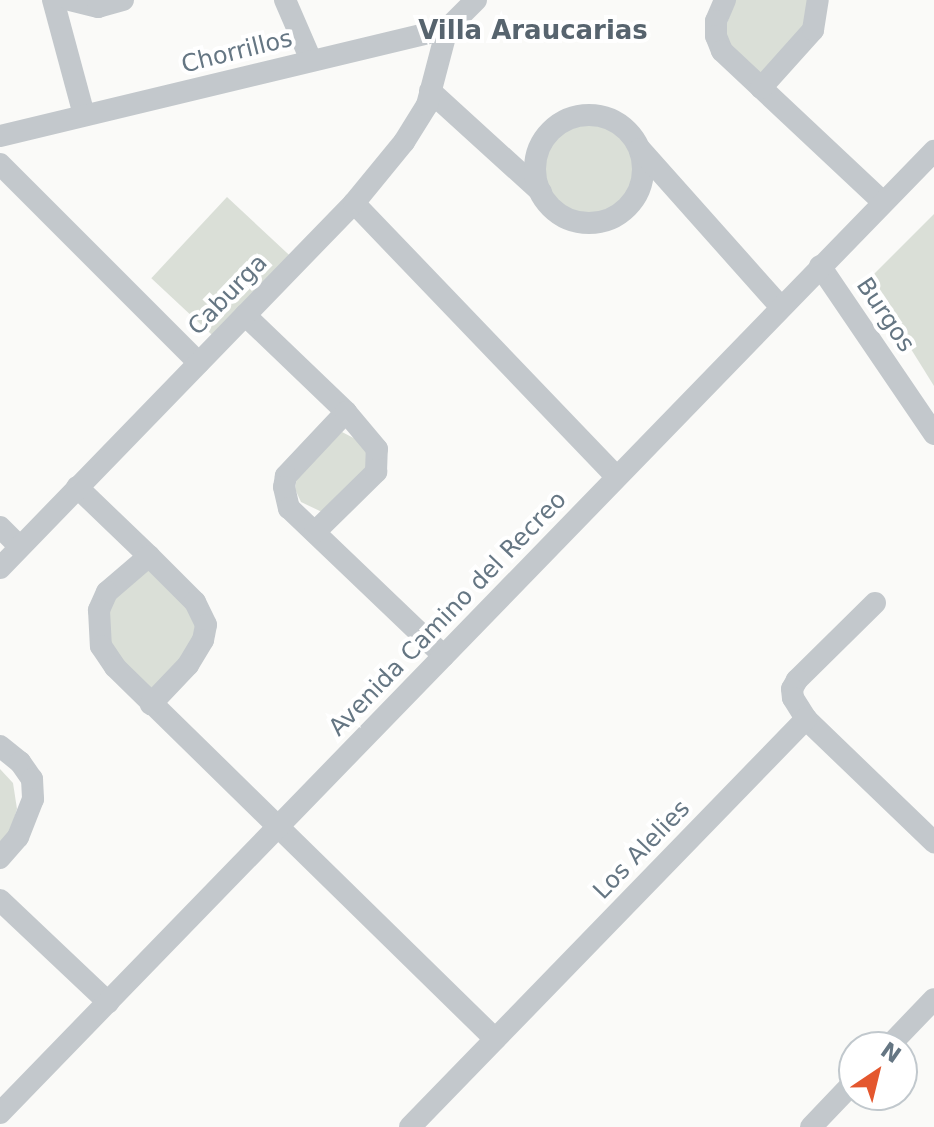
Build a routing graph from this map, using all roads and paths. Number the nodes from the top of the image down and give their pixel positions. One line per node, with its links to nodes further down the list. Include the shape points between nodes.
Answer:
1 (53, 0): 12 (street)
2 (70, 0): 3 (street, via 98,7)
3 (123, 0)
4 (285, 0): 9 (street)
5 (476, 0): 8 (street)
6 (725, 0): 10 (street, via 716,21 719,44)
7 (818, 0): 10 (street, via 813,30)
8 (447, 29): 9 (street, Chorrillos); 11 (street, Caburga)
9 (311, 60): 12 (street, Chorrillos)
10 (761, 88): 18 (street)
11 (430, 91): 17 (street); 19 (street, Caburga, via 404,142)
12 (84, 115): 13 (street, Chorrillos)
13 (0, 136)
14 (639, 148): 17 (street, via 643,180 626,209 613,218 589,222 564,217); 17 (street, via 617,123 584,115 567,119 542,142 536,175); 21 (street)
15 (934, 151): 18 (street, Avenida Camino del Recreo)
16 (0, 164): 23 (street)
17 (541, 192)
18 (883, 202): 20 (street, Avenida Camino del Recreo)
19 (354, 203): 22 (street, Caburga); 26 (street)
20 (820, 266): 21 (street, Avenida Camino del Recreo); 25 (street, Burgos)
21 (780, 306): 26 (street, Avenida Camino del Recreo)
22 (245, 315): 23 (street, Caburga); 24 (street)
23 (199, 363): 27 (street, Caburga)
24 (346, 412): 29 (street, via 286,476 289,508); 29 (street, via 377,449 376,472)
25 (934, 434)
26 (616, 476): 34 (street, Avenida Camino del Recreo)
27 (77, 487): 30 (street, Caburga); 31 (street)
28 (0, 527): 30 (street)
29 (315, 532): 34 (street)
30 (20, 547): 32 (street, Caburga)
31 (149, 556): 35 (street, via 107,592 99,610 99,630 101,646 115,667); 35 (street, via 195,602 206,625 188,665)
32 (0, 568)
33 (875, 603): 36 (street, via 797,680 793,698)
34 (444, 656): 38 (street, Avenida Camino del Recreo)
35 (151, 704): 38 (street)
36 (806, 719): 39 (street); 45 (street, Los Alelies)
37 (0, 746): 40 (street, via 32,779 33,799 18,837)
38 (278, 828): 43 (street, Avenida Camino del Recreo); 45 (street)
39 (934, 842)
40 (0, 858)
41 (0, 900): 43 (street)
42 (934, 999): 44 (street)
43 (108, 1002): 47 (street, Avenida Camino del Recreo)
44 (903, 1031)
45 (495, 1039): 48 (street, Los Alelies)
46 (838, 1099): 49 (street)
47 (0, 1113)
48 (410, 1127)
49 (811, 1127)

